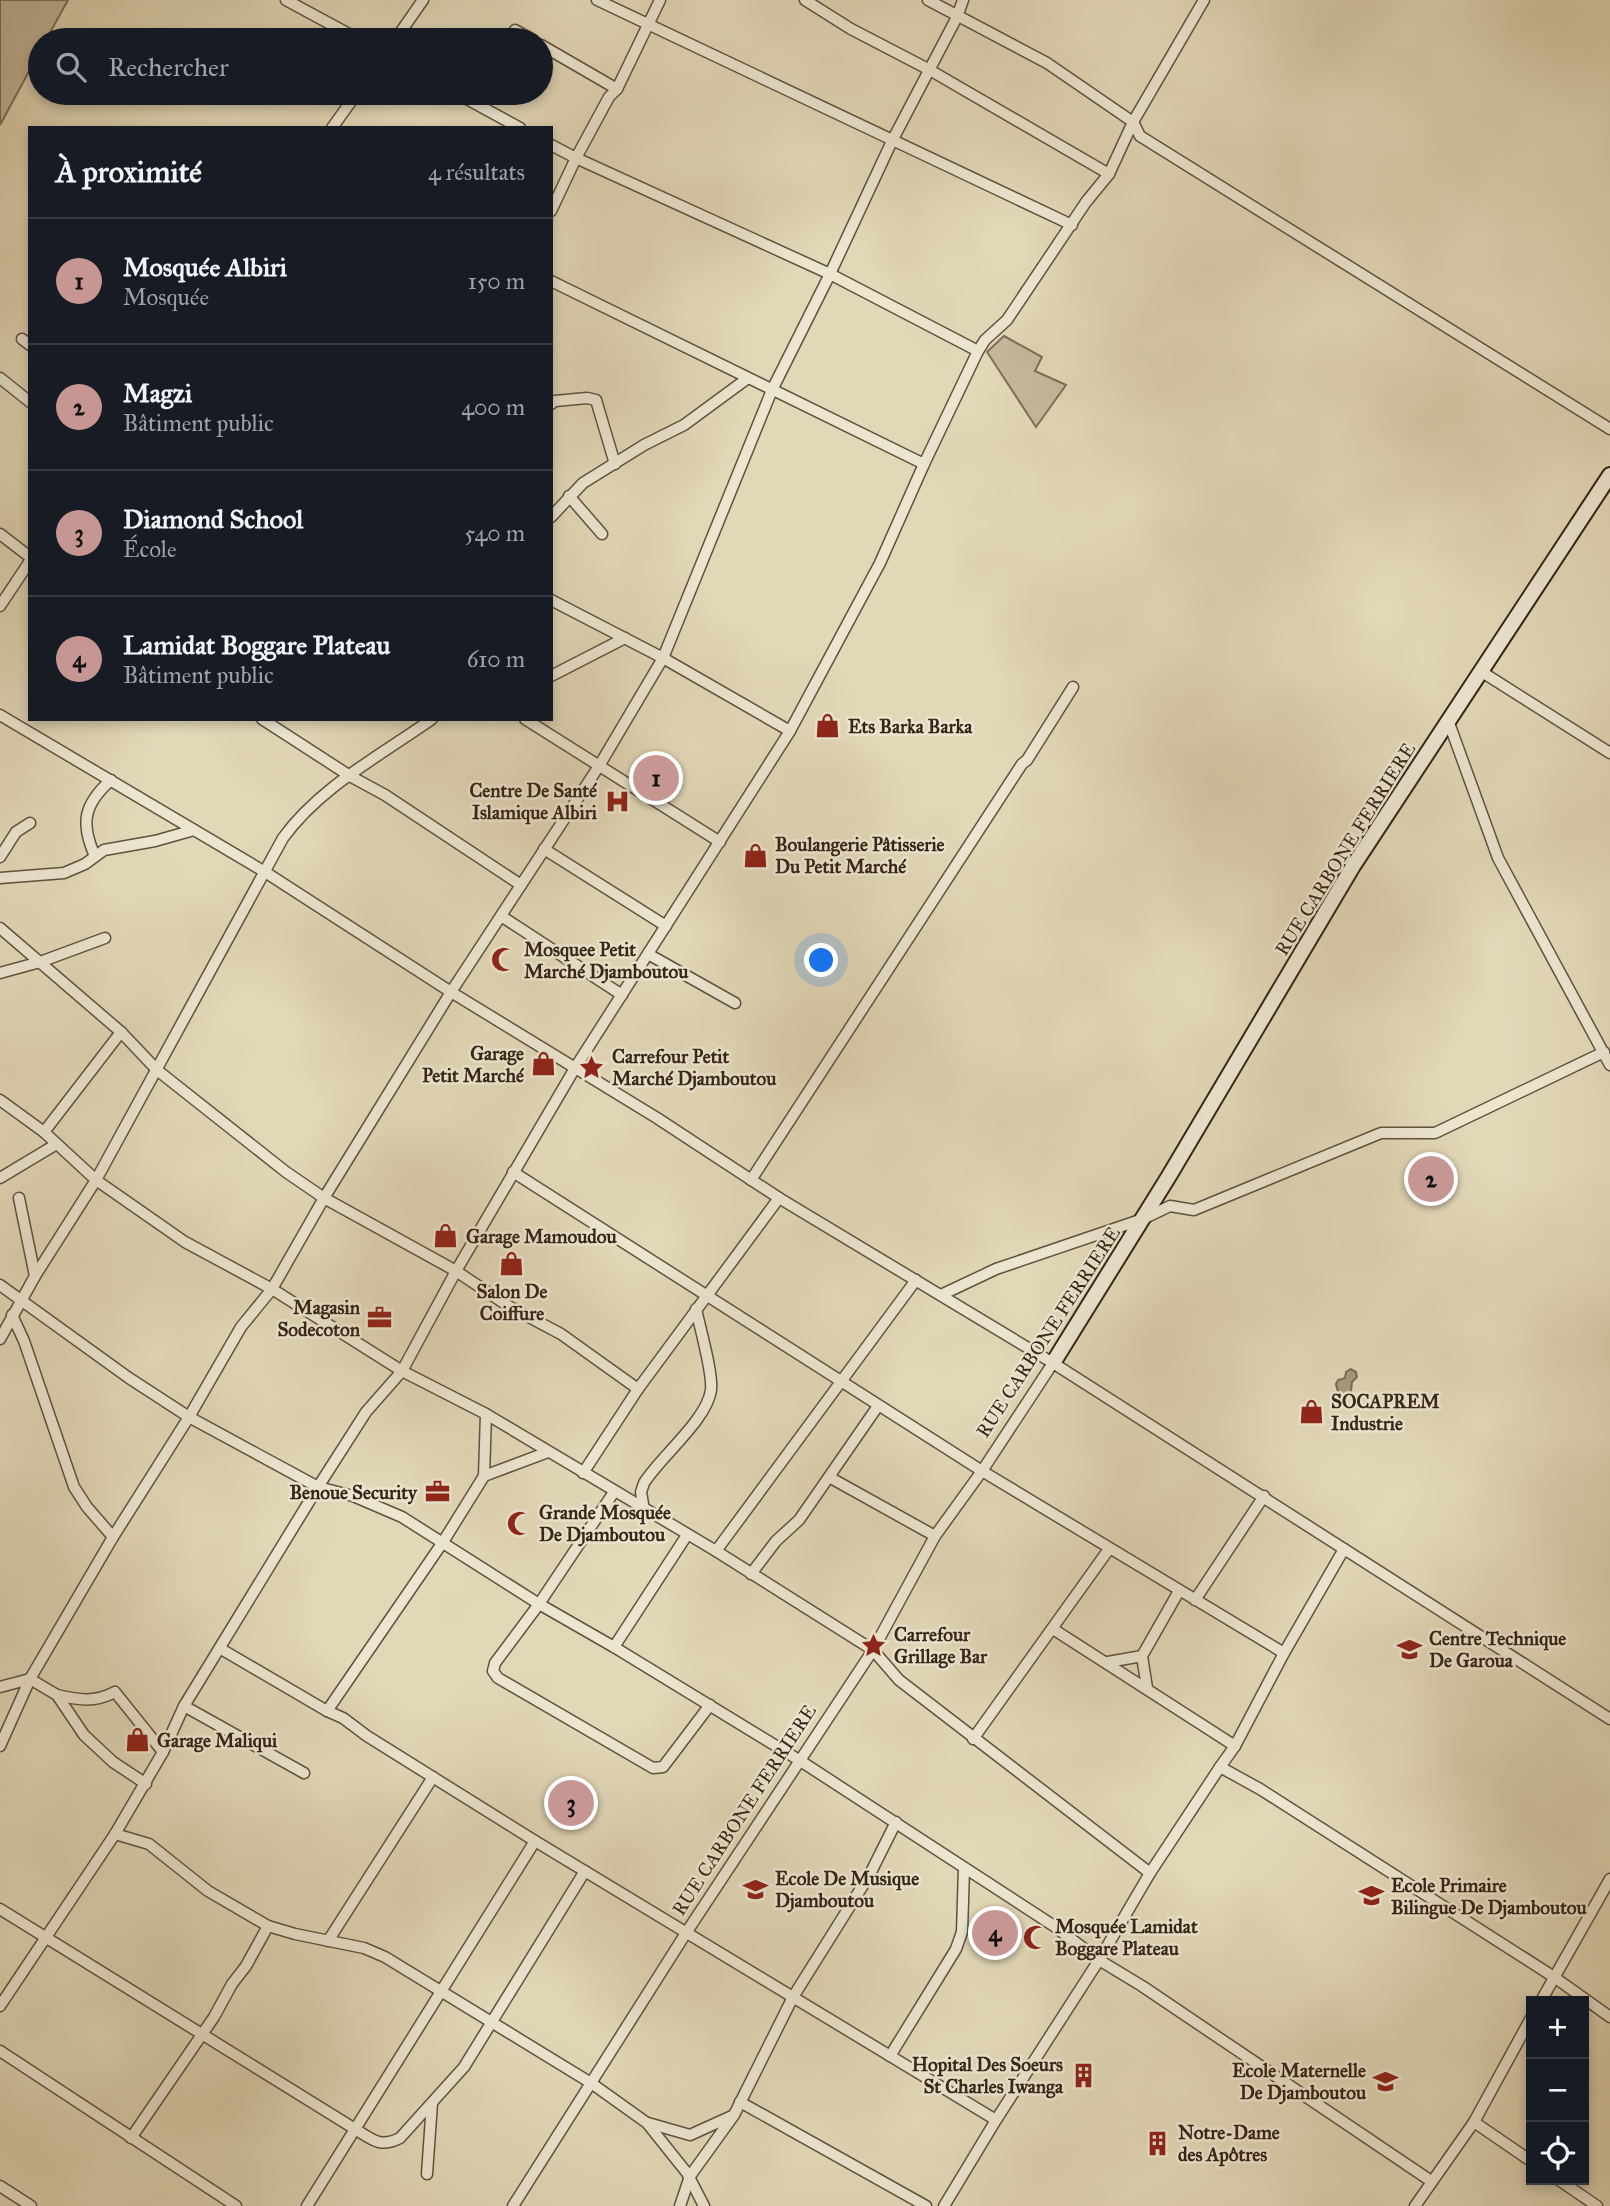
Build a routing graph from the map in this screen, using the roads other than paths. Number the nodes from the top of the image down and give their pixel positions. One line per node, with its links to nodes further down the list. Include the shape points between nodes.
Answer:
1 (286, 0): 11 (street)
2 (423, 0): 12 (street)
3 (597, 0): 10 (street)
4 (660, 0): 10 (street)
5 (805, 0): 14 (street)
6 (928, 0): 9 (street)
7 (963, 0): 9 (street)
8 (1204, 0): 18 (street)
9 (957, 17): 14 (street); 18 (street, via 1047,63)
10 (647, 23): 15 (street); 21 (street)
11 (338, 28)
12 (403, 28)
13 (553, 52): 15 (street)
14 (928, 69): 21 (street); 24 (street)
15 (617, 89): 23 (street)
16 (348, 105): 19 (street)
17 (478, 105): 20 (street)
18 (1133, 122): 24 (street); 35 (street, via 1140,136)
19 (333, 126)
20 (516, 126)
21 (891, 141): 26 (street); 27 (street)
22 (553, 146): 23 (street)
23 (576, 158): 25 (street); 27 (street)
24 (1108, 174): 26 (street)
25 (553, 207)
26 (1072, 225): 29 (street, via 1007,320)
27 (830, 274): 29 (street); 32 (street)
28 (553, 282): 31 (street)
29 (978, 351): 37 (street)
30 (0, 377): 33 (street)
31 (748, 378): 32 (street); 36 (street, via 684,425)
32 (772, 390): 37 (street); 48 (street)
33 (28, 400)
34 (553, 404): 36 (street, via 596,400)
35 (1610, 429)
36 (615, 464): 39 (street)
37 (925, 464): 57 (street, via 880,564)
38 (1610, 475): 49 (street, RUE CARBONE FERRIERE)
39 (569, 496): 40 (street); 42 (street)
40 (553, 515)
41 (0, 534): 43 (street)
42 (603, 534)
43 (28, 557)
44 (25, 578): 46 (street)
45 (553, 601): 47 (street)
46 (0, 606)
47 (625, 638): 48 (street); 50 (street)
48 (663, 658): 57 (street); 59 (street)
49 (1482, 672): 56 (street, RUE CARBONE FERRIERE); 58 (street)
50 (553, 675)
51 (1073, 687): 94 (street)
52 (0, 715): 61 (street)
53 (265, 721): 60 (street)
54 (429, 721): 60 (street)
55 (528, 721): 59 (street)
56 (1449, 723): 82 (street, via 1498,858); 98 (street, RUE CARBONE FERRIERE, via 1353,866)
57 (790, 731): 64 (street)
58 (1610, 753)
59 (599, 766): 64 (street); 65 (street)
60 (350, 776): 68 (street, via 297,819); 70 (street, via 385,794)
61 (110, 780): 63 (street); 66 (street, via 96,793 88,810 85,826)
62 (30, 823): 67 (street, via 16,832)
63 (194, 830): 66 (street, via 104,850); 68 (street)
64 (720, 842): 72 (street)
65 (544, 849): 70 (street); 72 (street)
66 (95, 856): 69 (street, via 64,873)
67 (0, 857)
68 (265, 872): 78 (street); 87 (street)
69 (0, 878)
70 (521, 885): 71 (street)
71 (501, 916): 78 (street); 79 (street)
72 (666, 926): 75 (street)
73 (0, 928): 76 (street)
74 (105, 939): 76 (street)
75 (648, 954): 79 (street); 80 (street)
76 (40, 962): 77 (street); 81 (street)
77 (0, 973)
78 (451, 992): 86 (street); 96 (street)
79 (622, 995): 86 (street)
80 (735, 1003)
81 (121, 1032): 87 (street); 89 (street)
82 (1597, 1037): 83 (street); 84 (street)
83 (1610, 1038)
84 (1604, 1052): 85 (street); 98 (street, via 1435,1133 1381,1133 1194,1210 1170,1206)
85 (1610, 1065)
86 (575, 1068): 91 (street); 94 (street)
87 (157, 1070): 93 (street); 96 (street)
88 (0, 1100): 89 (street)
89 (44, 1132): 90 (street)
90 (55, 1145): 92 (street); 93 (street)
91 (513, 1172): 99 (street); 105 (street)
92 (0, 1178)
93 (96, 1180): 100 (street); 103 (street, via 185,1242)
94 (751, 1180): 97 (street)
95 (19, 1198): 100 (street)
96 (324, 1198): 99 (street); 103 (street)
97 (779, 1198): 101 (street); 105 (street)
98 (1143, 1219): 104 (street, via 996,1269); 110 (street, RUE CARBONE FERRIERE)
99 (456, 1271): 111 (street); 113 (street, via 561,1334)
100 (35, 1276): 106 (street)
101 (916, 1280): 104 (street); 112 (street)
102 (0, 1285): 106 (street)
103 (272, 1289): 111 (street); 116 (street, via 241,1327)
104 (941, 1295): 110 (street)
105 (706, 1296): 107 (street); 112 (street)
106 (23, 1301): 108 (street); 116 (street)
107 (696, 1309): 113 (street); 125 (street, via 711,1393 701,1413 644,1483)
108 (12, 1315): 109 (street); 128 (street, via 74,1487)
109 (0, 1339)
110 (1053, 1363): 118 (street, RUE CARBONE FERRIERE); 124 (street)
111 (402, 1371): 115 (street); 122 (street, via 366,1412)
112 (840, 1381): 114 (street); 132 (street)
113 (638, 1389): 119 (street)
114 (878, 1406): 118 (street); 121 (street)
115 (486, 1414): 117 (street); 120 (street)
116 (189, 1417): 122 (street); 128 (street)
117 (548, 1452): 119 (street); 120 (street)
118 (982, 1471): 127 (street, RUE CARBONE FERRIERE); 130 (street)
119 (583, 1473): 123 (street)
120 (484, 1476): 129 (street)
121 (829, 1477): 127 (street); 133 (street, via 799,1520)
122 (318, 1487): 129 (street, via 402,1517); 139 (street)
123 (614, 1492): 125 (street); 136 (street)
124 (1264, 1496): 131 (street); 135 (street)
125 (644, 1510): 126 (street)
126 (687, 1535): 132 (street); 138 (street)
127 (935, 1536): 140 (street, RUE CARBONE FERRIERE)
128 (113, 1537): 144 (street)
129 (443, 1542): 136 (street); 150 (street)
130 (1109, 1549): 134 (street); 137 (street)
131 (1344, 1549): 141 (street); 151 (street)
132 (716, 1552): 133 (street)
133 (751, 1574): 140 (street)
134 (1179, 1591): 135 (street); 142 (street)
135 (1195, 1600): 141 (street)
136 (539, 1604): 138 (street); 149 (street, via 495,1663 493,1671 498,1678 653,1768 668,1762)
137 (1053, 1629): 143 (street); 152 (street)
138 (614, 1647): 149 (street)
139 (221, 1649): 148 (street); 150 (street)
140 (873, 1650): 152 (street, via 899,1680); 156 (street, RUE CARBONE FERRIERE)
141 (1284, 1653): 154 (street)
142 (1142, 1656): 143 (street); 146 (street)
143 (1108, 1662): 146 (street)
144 (30, 1679): 145 (street); 147 (street); 153 (street)
145 (0, 1687)
146 (1147, 1688): 154 (street)
147 (57, 1695): 155 (street, via 85,1701 115,1692); 160 (street, via 85,1735 113,1762)
148 (184, 1706): 155 (street); 158 (street)
149 (710, 1706): 156 (street)
150 (327, 1711): 159 (street)
151 (1610, 1719)
152 (973, 1738): 166 (street)
153 (0, 1746)
154 (1235, 1746): 157 (street)
155 (163, 1752): 160 (street)
156 (799, 1760): 161 (street); 170 (street, RUE CARBONE FERRIERE)
157 (1220, 1768): 166 (street); 174 (street, via 1260,1788)
158 (304, 1773)
159 (433, 1777): 163 (street); 172 (street)
160 (146, 1784): 162 (street)
161 (896, 1822): 164 (street); 177 (street, via 870,1874)
162 (115, 1834): 169 (street, via 149,1844 208,1891); 171 (street)
163 (535, 1841): 165 (street); 175 (street)
164 (964, 1868): 173 (street); 184 (street, via 962,1932 956,1949)
165 (584, 1871): 170 (street); 180 (street)
166 (1150, 1873): 173 (street)
167 (1610, 1879): 174 (street)
168 (0, 1909): 171 (street)
169 (268, 1926): 172 (street); 182 (street)
170 (686, 1933): 177 (street); 185 (street, RUE CARBONE FERRIERE)
171 (46, 1935): 178 (street); 182 (street)
172 (328, 1941): 175 (street, via 385,1957)
173 (1099, 1960): 189 (street); 197 (street)
174 (1554, 1977): 176 (street); 179 (street)
175 (441, 1991): 180 (street); 192 (street)
176 (1544, 1996)
177 (793, 1997): 184 (street); 186 (street)
178 (0, 2006)
179 (1610, 2017)
180 (491, 2022): 185 (street); 187 (street, via 464,2067)
181 (1526, 2027): 190 (street)
182 (201, 2035): 192 (street); 193 (street)
183 (0, 2051): 193 (street)
184 (890, 2056): 189 (street)
185 (591, 2083): 191 (street); 203 (street, RUE CARBONE FERRIERE)
186 (740, 2102): 188 (street); 206 (street)
187 (432, 2103): 192 (street, via 400,2138 388,2144); 195 (street)
188 (734, 2115): 191 (street, via 690,2135); 196 (street)
189 (996, 2120): 207 (street)
190 (1474, 2122): 194 (street); 197 (street)
191 (648, 2123): 196 (street)
192 (355, 2129): 202 (street)
193 (131, 2138): 201 (street)
194 (1526, 2158)
195 (427, 2174)
196 (690, 2176): 204 (street); 205 (street)
197 (1432, 2181): 208 (street)
198 (1566, 2185): 209 (street)
199 (0, 2186): 200 (street)
200 (31, 2206)
201 (236, 2206)
202 (307, 2206)
203 (513, 2206)
204 (680, 2206)
205 (704, 2206)
206 (926, 2206)
207 (944, 2206)
208 (1415, 2206)
209 (1597, 2206)

